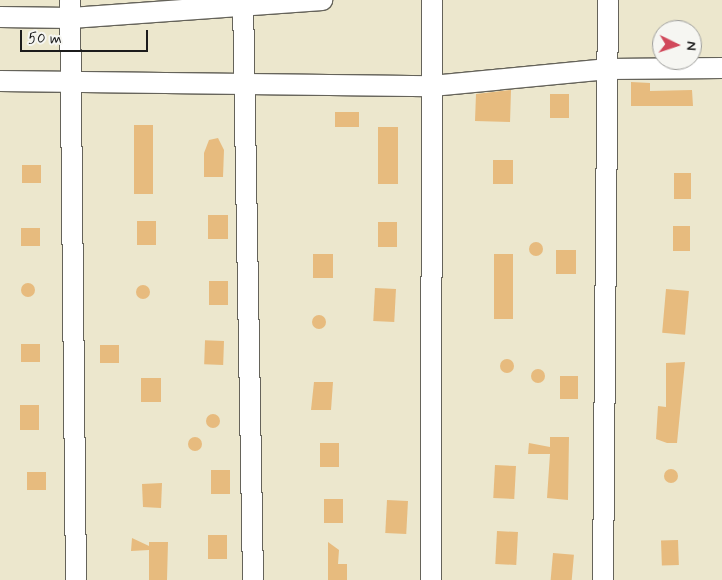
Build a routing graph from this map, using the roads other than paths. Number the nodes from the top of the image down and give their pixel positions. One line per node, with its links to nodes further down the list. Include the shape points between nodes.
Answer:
1 (322, 0): 4 (street)
2 (432, 0): 12 (street)
3 (608, 0): 8 (street)
4 (243, 3): 5 (street); 11 (street)
5 (70, 9): 6 (street); 10 (street)
6 (0, 17)
7 (722, 68): 8 (street)
8 (608, 69): 12 (street); 16 (street)
9 (0, 81): 10 (street)
10 (71, 83): 11 (street); 13 (street)
11 (243, 85): 12 (street); 14 (street)
12 (432, 86): 15 (street)
13 (76, 580)
14 (253, 580)
15 (431, 580)
16 (603, 580)

